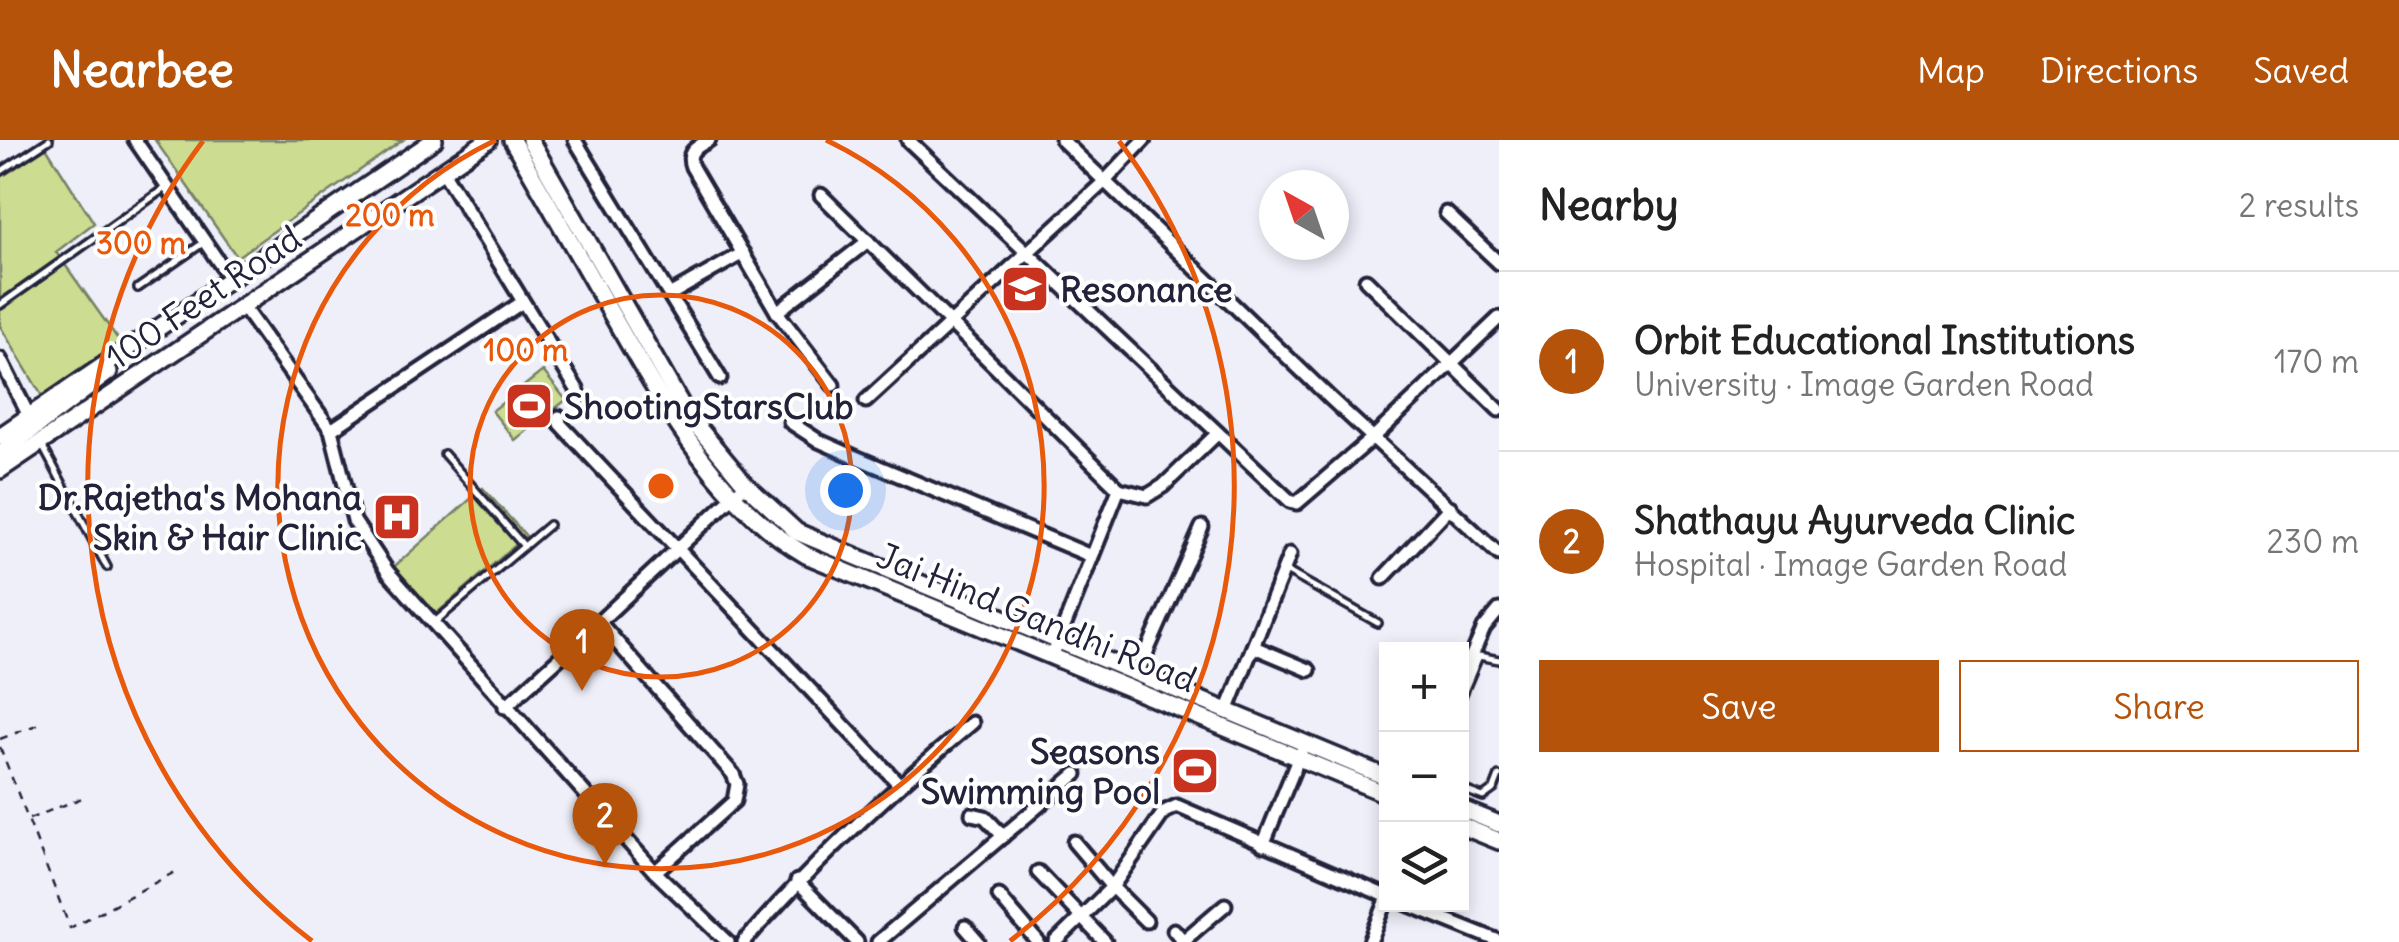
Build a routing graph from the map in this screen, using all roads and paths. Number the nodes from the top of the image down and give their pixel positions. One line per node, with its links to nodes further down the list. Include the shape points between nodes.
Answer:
1 (48, 140): 13 (lane)
2 (135, 140): 15 (street)
3 (434, 140): 17 (street, 100 Feet Road)
4 (488, 140): 12 (street, 100 Feet Road)
5 (512, 140): 55 (street, Jai Hind Gandhi Road, via 689,442)
6 (530, 140): 55 (street, Jai Hind Gandhi Road, via 686,413)
7 (575, 140): 28 (street)
8 (709, 140): 22 (street, via 689,158)
9 (908, 140): 23 (street)
10 (1062, 140): 14 (street)
11 (1144, 140): 14 (street)
12 (442, 171): 19 (street, 100 Feet Road); 29 (street)
13 (0, 172)
14 (1105, 181): 23 (street); 49 (street)
15 (167, 186): 20 (street); 30 (lane)
16 (821, 194): 21 (street)
17 (347, 198): 19 (street); 25 (street, 100 Feet Road)
18 (1446, 213): 24 (street)
19 (364, 224): 31 (street, 100 Feet Road)
20 (206, 241): 25 (street); 27 (lane)
21 (868, 241): 32 (street); 34 (street)
22 (742, 252): 28 (street); 32 (street)
23 (1028, 253): 34 (street); 47 (street)
24 (1499, 262)
25 (229, 277): 35 (street, 100 Feet Road)
26 (1366, 280): 37 (street)
27 (138, 288)
28 (671, 294): 38 (street)
29 (521, 303): 40 (street); 46 (street)
30 (0, 304)
31 (243, 307): 46 (street); 50 (street, 100 Feet Road)
32 (777, 312): 39 (street)
33 (1499, 318): 37 (street)
34 (950, 325): 41 (street); 54 (street)
35 (161, 326): 43 (street, 100 Feet Road); 51 (street)
36 (0, 359): 43 (street)
37 (1451, 364): 42 (street); 49 (street)
38 (720, 378)
39 (834, 385)
40 (578, 398)
41 (866, 401)
42 (1499, 410)
43 (29, 416): 48 (street, 100 Feet Road)
44 (558, 417): 60 (street)
45 (790, 422): 63 (street, via 819,441)
46 (332, 430): 69 (street, via 354,521)
47 (1218, 433): 49 (street, via 1297,503); 54 (street, via 1147,496)
48 (0, 436)
49 (1375, 436): 56 (street)
50 (40, 442): 53 (street, 100 Feet Road); 64 (lane)
51 (0, 454)
52 (444, 454): 59 (lane)
53 (0, 470)
54 (1119, 489): 63 (street)
55 (740, 490): 60 (street); 71 (street, Jai Hind Gandhi Road, via 817,542); 73 (street, Jai Hind Gandhi Road, via 779,538 806,555)
56 (1450, 507): 62 (street); 66 (street)
57 (548, 526): 59 (lane)
58 (1202, 527): 78 (street)
59 (524, 546): 69 (lane)
60 (676, 549): 68 (street); 90 (street)
61 (1290, 554): 65 (street)
62 (1499, 554)
63 (1090, 556): 71 (street)
64 (107, 568)
65 (1286, 571): 70 (lane); 72 (street)
66 (1383, 578)
67 (1499, 610): 74 (street)
68 (600, 622): 80 (street); 104 (street, via 737,784 734,801)
69 (434, 623): 80 (street)
70 (1378, 623)
71 (1060, 640): 73 (street); 78 (street, Jai Hind Gandhi Road)
72 (1254, 648): 77 (street); 81 (street)
73 (1052, 657): 86 (street, Jai Hind Gandhi Road)
74 (1473, 658): 75 (lane); 76 (street); 79 (lane)
75 (1499, 660)
76 (1469, 665)
77 (1309, 670)
78 (1138, 672): 81 (street, Jai Hind Gandhi Road)
79 (1469, 672)
80 (505, 707): 104 (street)
81 (1228, 709): 86 (street, Jai Hind Gandhi Road)
82 (44, 722): 84 (path)
83 (972, 723): 90 (street)
84 (0, 739)
85 (0, 747): 96 (path)
86 (1301, 750): 88 (street, Jai Hind Gandhi Road); 91 (street, Jai Hind Gandhi Road); 102 (street)
87 (1076, 774): 99 (street)
88 (1379, 775)
89 (1499, 776): 92 (lane, via 1483,797)
90 (898, 784): 106 (street)
91 (1379, 790)
92 (1469, 792)
93 (82, 798): 96 (path)
94 (1469, 811): 97 (street)
95 (972, 814): 99 (street, via 986,817)
96 (27, 820): 103 (path, via 70,928)
97 (1499, 824)
98 (1469, 829): 101 (street)
99 (1003, 836): 122 (street)
100 (1074, 842): 107 (street)
101 (1499, 842)
102 (1263, 845): 107 (street, via 1177,806 1156,821); 109 (street)
103 (175, 872)
104 (655, 872): 118 (street)
105 (1038, 872): 113 (street)
106 (797, 881): 120 (street); 121 (street)
107 (1112, 888): 113 (street); 114 (street)
108 (1000, 896): 124 (street)
109 (1379, 896)
110 (1225, 905): 127 (street)
111 (1381, 912): 128 (street)
112 (1426, 912): 115 (street)
113 (1084, 917): 125 (street); 126 (street)
114 (1146, 921)
115 (1458, 926): 119 (street); 129 (street)
116 (964, 927): 123 (street)
117 (1174, 930): 127 (street)
118 (721, 939)
119 (1499, 941)
120 (744, 942)
121 (857, 942)
122 (878, 942)
123 (978, 942)
124 (1038, 942)
125 (1056, 942)
126 (1105, 942)
127 (1183, 942)
128 (1370, 942)
129 (1451, 942)

